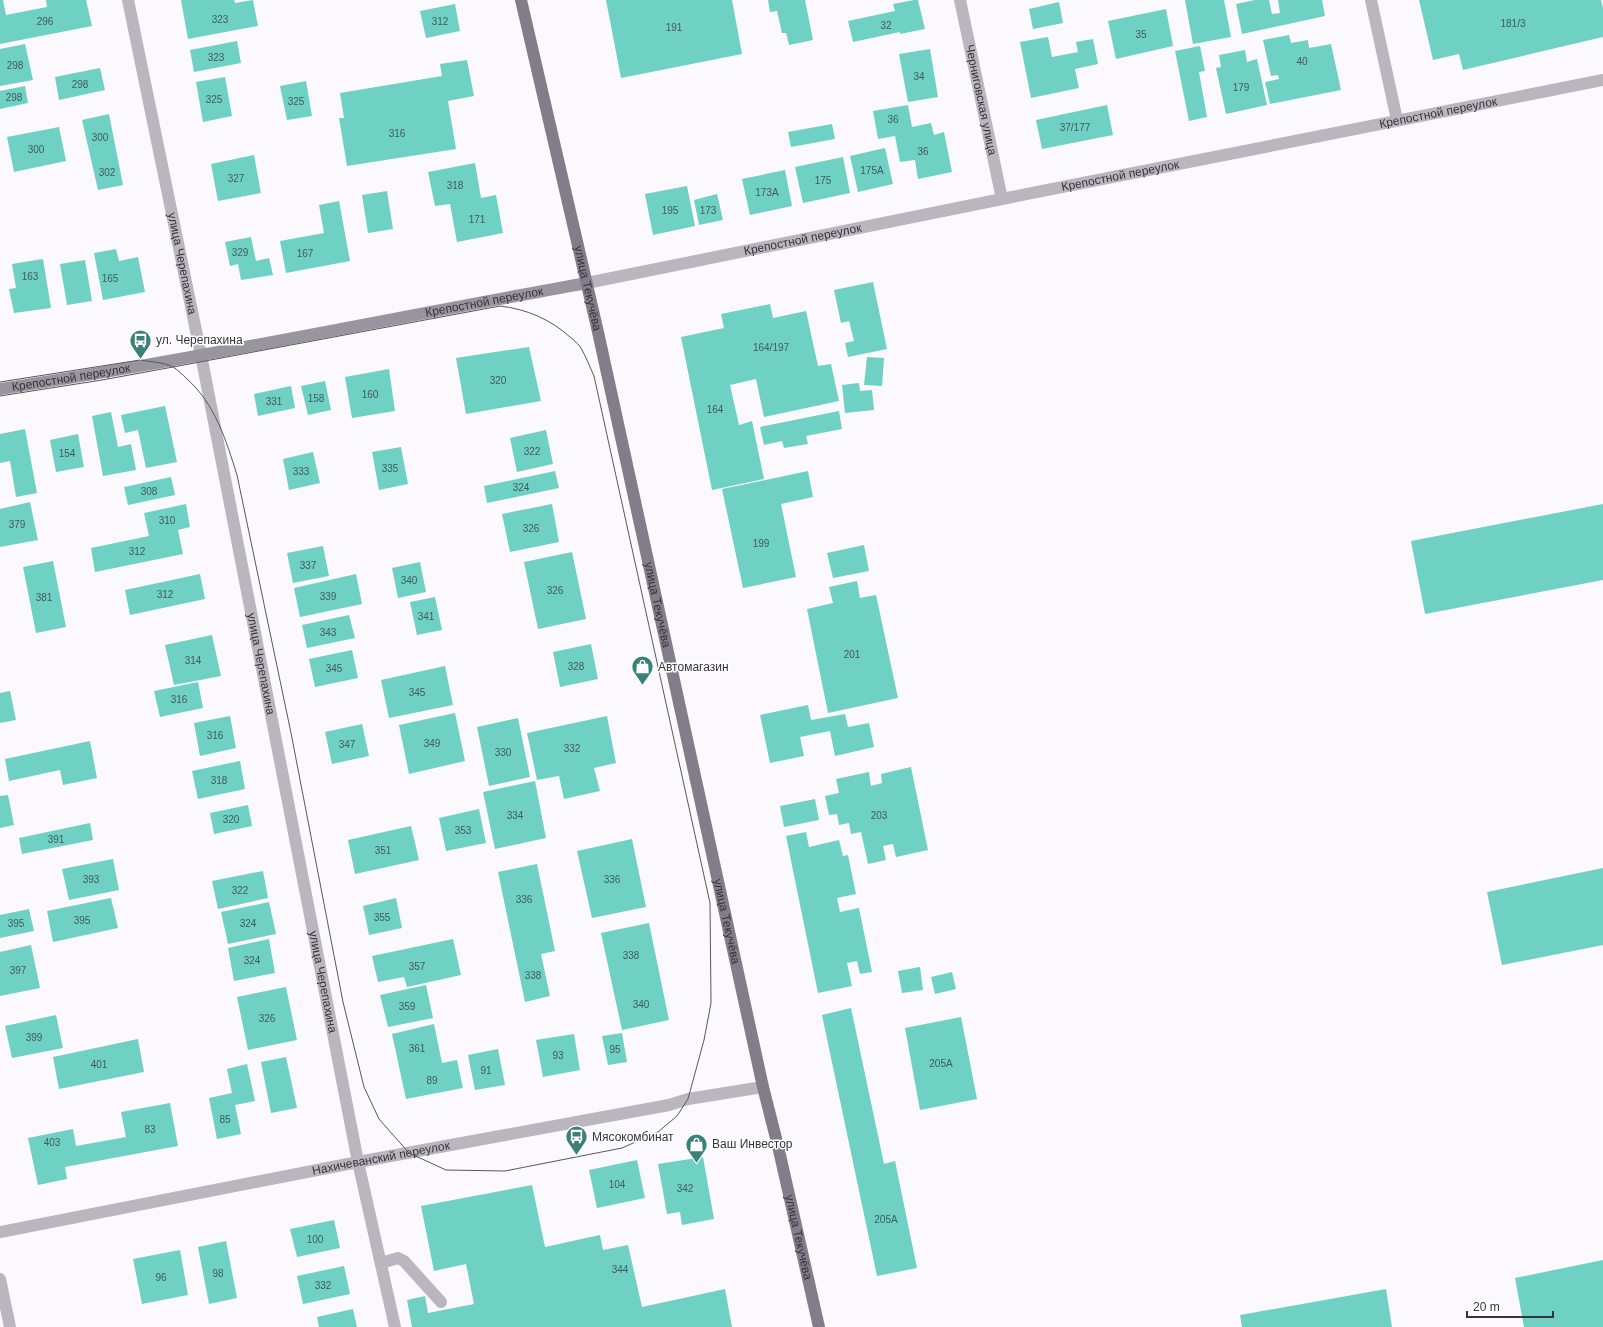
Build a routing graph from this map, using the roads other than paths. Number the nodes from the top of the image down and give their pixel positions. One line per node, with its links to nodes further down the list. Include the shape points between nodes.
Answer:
1 (128, 0): 9 (street, улица Черепахина)
2 (521, 0): 8 (main road, улица Текучёва)
3 (960, 0): 7 (street, Черниговская улица)
4 (1372, 0): 6 (street)
5 (1603, 80): 6 (street, Крепостной переулок)
6 (1397, 120): 7 (street, Крепостной переулок)
7 (1002, 199): 8 (street, Крепостной переулок)
8 (587, 283): 9 (street, Крепостной переулок); 11 (main road, улица Текучёва)
9 (201, 355): 10 (street, Крепостной переулок); 12 (street, улица Черепахина)
10 (0, 389)
11 (763, 1087): 12 (street, Нахичеванский переулок); 19 (main road, улица Текучёва)
12 (358, 1162): 13 (street, Нахичеванский переулок); 14 (street, улица Черепахина)
13 (0, 1232)
14 (381, 1262): 16 (street, via 398,1258 404,1261); 18 (street, улица Черепахина)
15 (0, 1279): 17 (street)
16 (441, 1302)
17 (10, 1327)
18 (395, 1327)
19 (819, 1327)

